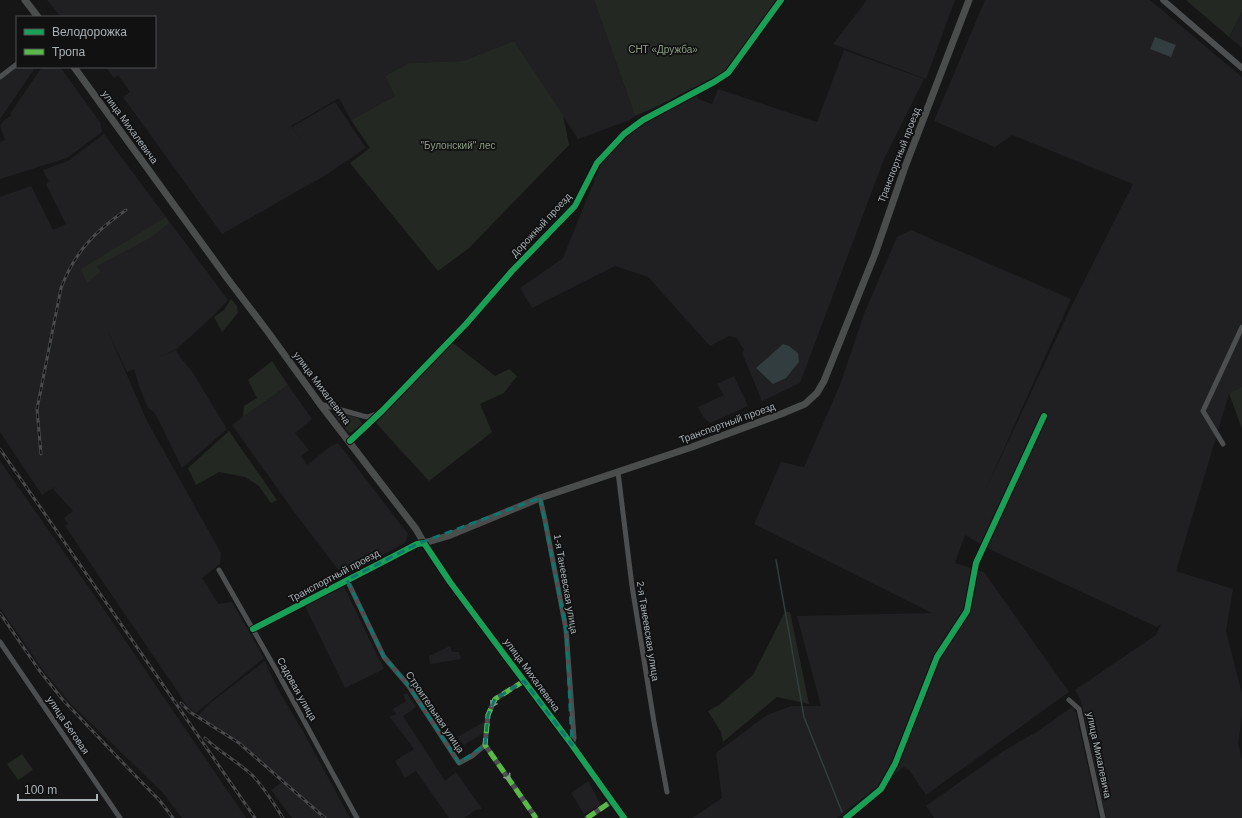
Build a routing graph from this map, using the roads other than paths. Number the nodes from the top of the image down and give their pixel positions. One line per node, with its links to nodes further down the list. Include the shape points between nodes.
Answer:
1 (25, 0): 5 (main road)
2 (781, 0): 12 (street, Дорожный проезд, via 728,73 642,120 624,134 597,163 576,206)
3 (969, 0): 16 (main road, Транспортный проезд, via 905,167 875,254 817,393 805,404 781,414)
4 (1163, 0): 8 (street)
5 (37, 16)
6 (16, 65): 9 (street)
7 (75, 68): 11 (main road, улица Михалевича)
8 (1242, 68)
9 (0, 77)
10 (1242, 327): 15 (street, via 1202,411)
11 (320, 404): 12 (street, via 368,417); 14 (main road, улица Михалевича)
12 (382, 411): 14 (street, Дорожный проезд)
13 (1044, 416): 34 (street, via 976,563 968,611 937,657 895,764 882,789)
14 (350, 441): 18 (main road, улица Михалевича)
15 (1223, 444)
16 (618, 472): 17 (main road, Транспортный проезд); 27 (street, 2-я Танеевская улица, via 632,586)
17 (540, 498): 18 (main road, Транспортный проезд, via 448,536); 26 (street, 1-я Танеевская улица, via 566,629 574,738)
18 (424, 543): 20 (street, Транспортный проезд); 23 (street, улица Михалевича)
19 (219, 570): 21 (street, Садовая улица)
20 (347, 580): 21 (street, Транспортный проезд); 25 (street, Строительная улица, via 384,657 408,685 459,763)
21 (253, 629): 30 (street, Садовая улица)
22 (0, 642): 29 (street, улица Беговая)
23 (524, 681): 25 (street, one-way to 25, via 495,699 488,715); 26 (street, улица Михалевича)
24 (1069, 700): 35 (street, улица Михалевича, via 1079,709)
25 (486, 745): 31 (street, one-way to 31)
26 (572, 745): 28 (street, улица Михалевича)
27 (667, 792)
28 (612, 801): 32 (street); 33 (street, улица Михалевича)
29 (120, 818)
30 (357, 818)
31 (536, 818)
32 (587, 818)
33 (624, 818)
34 (846, 818)
35 (1103, 818)

